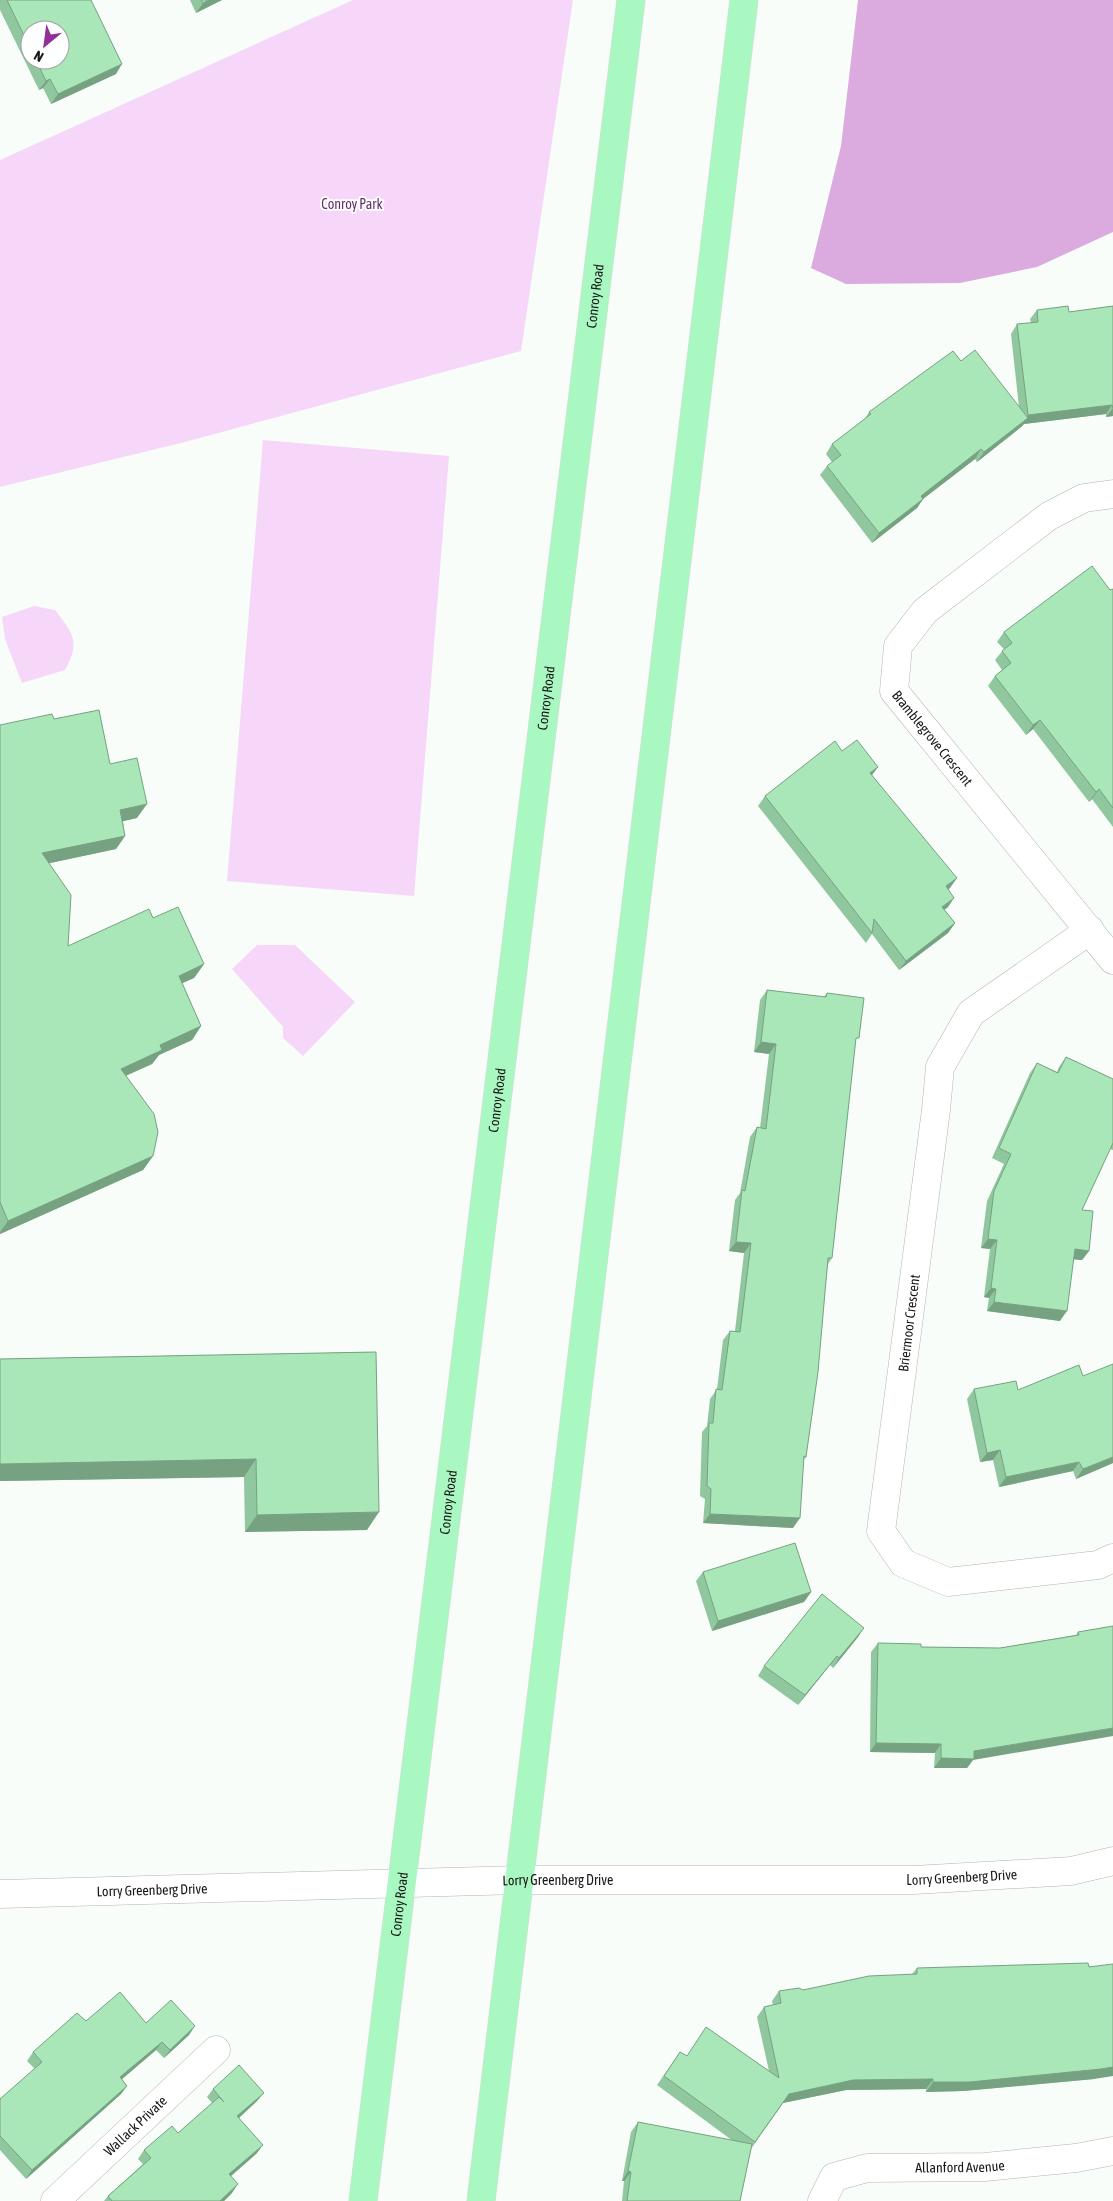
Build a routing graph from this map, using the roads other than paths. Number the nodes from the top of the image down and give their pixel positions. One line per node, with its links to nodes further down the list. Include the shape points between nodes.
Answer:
1 (631, 0): 9 (main road, Conroy Road)
2 (744, 0): 8 (main road)
3 (1113, 494): 4 (street, Bramblegrove Crescent, via 1084,498 1049,516 925,611 898,646 894,691)
4 (1090, 930): 5 (street, Bramblegrove Crescent); 6 (street, Briermoor Crescent, via 971,1014 940,1067 882,1531 903,1563 948,1582 1098,1565)
5 (1113, 960)
6 (1113, 1558)
7 (1113, 1861): 8 (street, Lorry Greenberg Drive, via 1071,1871 914,1880)
8 (520, 1880): 9 (street, Lorry Greenberg Drive); 15 (main road)
9 (400, 1883): 10 (street, Lorry Greenberg Drive); 14 (main road, Conroy Road)
10 (0, 1894)
11 (216, 2050): 13 (street, Wallack Private)
12 (1113, 2151): 16 (street, Allanford Avenue, via 985,2167 866,2168 834,2177)
13 (55, 2201)
14 (363, 2201)
15 (481, 2201)
16 (822, 2201)

